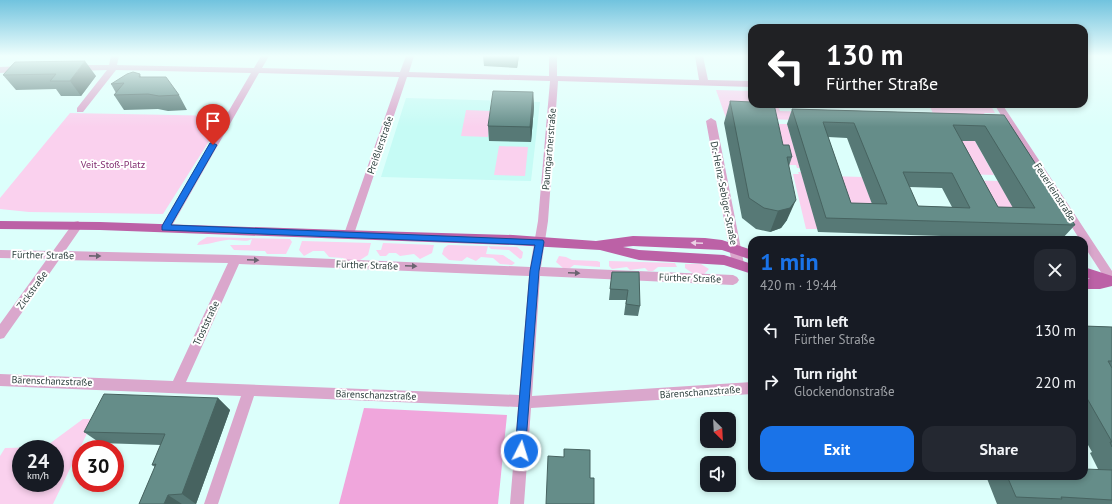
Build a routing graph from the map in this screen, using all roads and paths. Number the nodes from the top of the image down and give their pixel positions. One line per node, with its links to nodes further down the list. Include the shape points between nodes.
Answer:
1 (554, 79): 17 (street, Paumgartnerstraße)
2 (105, 80): 10 (street)
3 (252, 80): 14 (street)
4 (402, 80): 15 (street, Preißlerstraße)
5 (573, 80): 7 (street)
6 (703, 80): 7 (street)
7 (704, 83): 8 (street)
8 (748, 84)
9 (1001, 108): 16 (street, Feuerleinstraße)
10 (80, 110)
11 (711, 121): 20 (street, Dr.-Heinz-Sebiger-Straße)
12 (0, 225): 13 (main road, Fürther Straße)
13 (78, 225): 14 (main road, Fürther Straße); 23 (street, Zickstraße)
14 (165, 228): 15 (main road, Fürther Straße)
15 (349, 234): 17 (main road, Fürther Straße)
16 (1084, 236)
17 (540, 242): 19 (main road, Fürther Straße); 27 (street, Paumgartnerstraße)
18 (1088, 243): 30 (street, Feuerleinstraße)
19 (596, 246): 20 (main road, Fürther Straße, one-way to 19, via 711,243 633,241); 25 (main road, Fürther Straße, via 639,255 713,259)
20 (735, 249): 22 (main road, Fürther Straße); 25 (street, Dr.-Heinz-Sebiger-Straße)
21 (0, 254): 23 (street, Fürther Straße)
22 (748, 254)
23 (57, 256): 24 (street, Fürther Straße, one-way to 24); 32 (street, Zickstraße)
24 (235, 259): 27 (street, Fürther Straße, one-way to 27); 34 (street, Troststraße)
25 (738, 264): 26 (main road, Fürther Straße)
26 (748, 268)
27 (535, 271): 29 (street, Fürther Straße, one-way to 29); 37 (street, Paumgartnerstraße)
28 (1088, 273): 30 (main road)
29 (733, 280)
30 (1112, 280): 31 (main road)
31 (1088, 284)
32 (0, 334)
33 (0, 380): 34 (street, Bärenschanzstraße)
34 (177, 387): 36 (street, Bärenschanzstraße)
35 (748, 388): 37 (street, Bärenschanzstraße)
36 (250, 389): 37 (street, Bärenschanzstraße); 38 (street)
37 (525, 401): 39 (street, Paumgartnerstraße)
38 (211, 504)
39 (517, 504)

